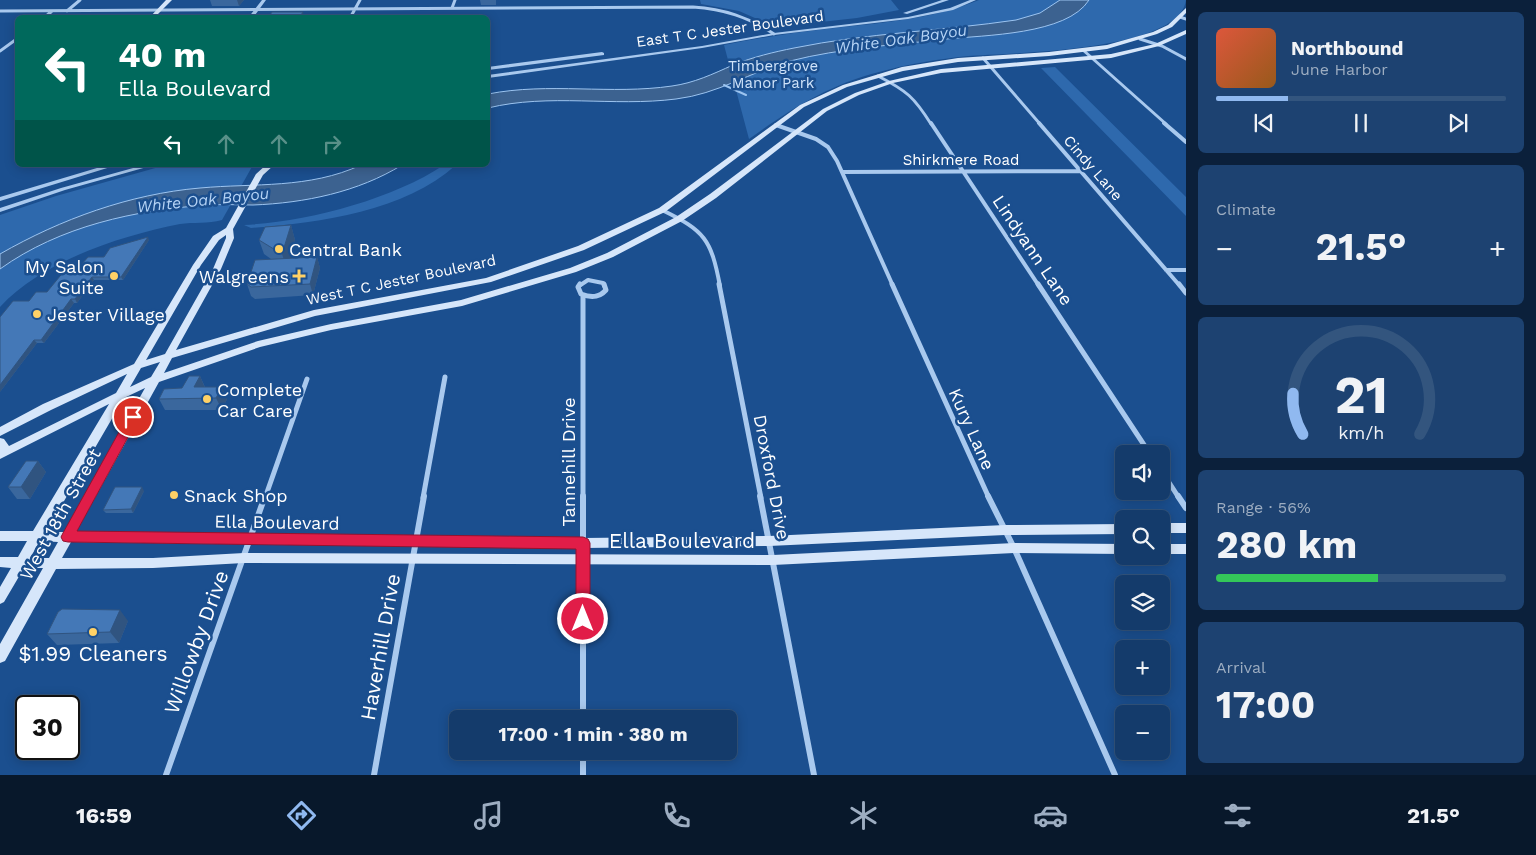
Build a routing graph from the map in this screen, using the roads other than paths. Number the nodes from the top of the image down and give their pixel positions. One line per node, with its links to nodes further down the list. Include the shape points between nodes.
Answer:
1 (80, 0): 15 (street)
2 (169, 0): 11 (main road)
3 (264, 0): 9 (street)
4 (360, 0): 10 (street)
5 (455, 0): 8 (street)
6 (947, 0): 21 (street, East T C Jester Boulevard, via 892,16)
7 (974, 0): 23 (street, East T C Jester Boulevard, via 951,9 908,18)
8 (452, 8): 10 (street); 21 (street, via 693,7 727,10 750,18)
9 (256, 9): 10 (street); 11 (street); 18 (street)
10 (355, 9): 19 (street)
11 (158, 10): 15 (street); 17 (main road)
12 (1186, 10): 20 (main road, West T C Jester Boulevard)
13 (0, 11): 14 (street)
14 (53, 11): 15 (street); 16 (street)
15 (66, 11)
16 (48, 15)
17 (154, 15)
18 (252, 15)
19 (352, 15)
20 (1183, 18): 24 (main road, West T C Jester Boulevard)
21 (768, 30): 23 (street); 27 (street, East T C Jester Boulevard)
22 (1186, 32): 26 (main road, West T C Jester Boulevard)
23 (774, 34): 27 (street, East T C Jester Boulevard)
24 (1140, 39): 26 (street); 28 (main road, West T C Jester Boulevard)
25 (15, 40): 29 (street)
26 (1157, 45): 31 (main road, West T C Jester Boulevard); 32 (street)
27 (662, 50): 33 (street, East T C Jester Boulevard); 35 (street, East T C Jester Boulevard)
28 (1083, 50): 30 (main road, West T C Jester Boulevard); 31 (street)
29 (0, 51)
30 (983, 58): 34 (street, Cindy Lane); 37 (main road, West T C Jester Boulevard, via 917,66)
31 (1092, 59): 34 (main road, West T C Jester Boulevard); 42 (street)
32 (1186, 59)
33 (541, 61): 35 (street); 36 (street, East T C Jester Boulevard)
34 (990, 66): 39 (main road, West T C Jester Boulevard, via 941,71); 48 (street, Cindy Lane)
35 (546, 68): 38 (street, East T C Jester Boulevard)
36 (490, 69)
37 (878, 76): 39 (street, Lindyann Lane); 40 (main road, West T C Jester Boulevard, via 826,93)
38 (490, 77)
39 (891, 82): 41 (main road, West T C Jester Boulevard, via 840,101); 47 (street, Lindyann Lane, via 915,99)
40 (776, 126): 41 (street, Kury Lane); 53 (main road, West T C Jester Boulevard)
41 (795, 132): 49 (street, Kury Lane, via 828,147); 54 (main road, West T C Jester Boulevard)
42 (1186, 142)
43 (107, 167): 51 (street)
44 (137, 167): 52 (street)
45 (261, 167): 50 (main road)
46 (268, 167): 50 (main road)
47 (963, 171): 48 (street, Shirkmere Road); 49 (street, Shirkmere Road); 71 (street, Lindyann Lane)
48 (1080, 171): 57 (street, Cindy Lane)
49 (842, 172): 78 (street, Kury Lane, via 974,468)
50 (260, 175): 55 (main road, West 18th Street)
51 (0, 199)
52 (0, 210)
53 (662, 210): 54 (street, Droxford Drive); 56 (main road, West T C Jester Boulevard, via 581,248)
54 (679, 219): 59 (main road, West T C Jester Boulevard, via 610,255); 84 (street, Droxford Drive, via 707,239 714,256)
55 (229, 228): 64 (main road, West 18th Street, via 230,238 217,269); 65 (main road, West 18th Street, via 216,238 197,264)
56 (530, 266): 59 (main road); 62 (main road, West T C Jester Boulevard, via 488,280)
57 (1166, 270): 58 (street); 60 (street, Cindy Lane)
58 (1186, 270)
59 (538, 280): 63 (main road, West T C Jester Boulevard, via 462,303)
60 (1186, 293)
61 (584, 295): 61 (street, Tannehill Drive, via 601,295 606,286 599,281 584,282 578,288); 85 (street, Tannehill Drive)
62 (327, 310): 63 (main road); 64 (main road, West T C Jester Boulevard)
63 (331, 327): 68 (main road, West T C Jester Boulevard, via 258,344)
64 (169, 356): 65 (main road, West T C Jester Boulevard); 68 (main road, West 18th Street)
65 (137, 366): 69 (main road, West 18th Street); 70 (main road, West T C Jester Boulevard)
66 (445, 377): 83 (street, Haverhill Drive)
67 (307, 379): 82 (street, Willowby Drive)
68 (154, 380): 69 (main road, West T C Jester Boulevard); 81 (main road, West 18th Street)
69 (119, 395): 72 (main road, West T C Jester Boulevard); 80 (main road, West 18th Street)
70 (0, 432)
71 (1144, 445)
72 (2, 449)
73 (1170, 484): 74 (street)
74 (1186, 508)
75 (1170, 528): 76 (main road)
76 (1186, 528)
77 (1115, 529): 78 (main road, Ella Boulevard)
78 (1005, 530): 84 (main road, Ella Boulevard); 86 (street, Kury Lane)
79 (0, 536): 80 (main road, Ella Boulevard)
80 (37, 536): 81 (main road, Ella Boulevard); 95 (main road, West 18th Street)
81 (68, 537): 82 (main road, Ella Boulevard); 96 (main road, West 18th Street)
82 (250, 540): 83 (main road, Ella Boulevard); 90 (street, Willowby Drive)
83 (416, 541): 85 (main road, Ella Boulevard); 91 (street, Haverhill Drive)
84 (769, 541): 85 (main road, Ella Boulevard); 93 (street, Droxford Drive)
85 (583, 543): 92 (street, Tannehill Drive)
86 (1014, 548): 87 (main road, Ella Boulevard); 93 (main road, Ella Boulevard); 105 (street, Kury Lane)
87 (1115, 548)
88 (1170, 549): 89 (main road)
89 (1186, 549)
90 (244, 558): 91 (main road, Ella Boulevard); 96 (main road, Ella Boulevard); 101 (street, Willowby Drive)
91 (412, 558): 92 (main road, Ella Boulevard); 102 (street, Haverhill Drive)
92 (583, 559): 93 (main road, Ella Boulevard); 99 (street, Tannehill Drive)
93 (773, 560): 104 (street, Droxford Drive)
94 (0, 562): 95 (main road, Ella Boulevard)
95 (21, 563): 96 (main road, Ella Boulevard); 97 (main road, West 18th Street)
96 (52, 564): 98 (main road, West 18th Street)
97 (0, 598)
98 (0, 657)
99 (583, 710)
100 (583, 760): 103 (street)
101 (166, 775)
102 (374, 775)
103 (583, 775)
104 (814, 775)
105 (1116, 775)

